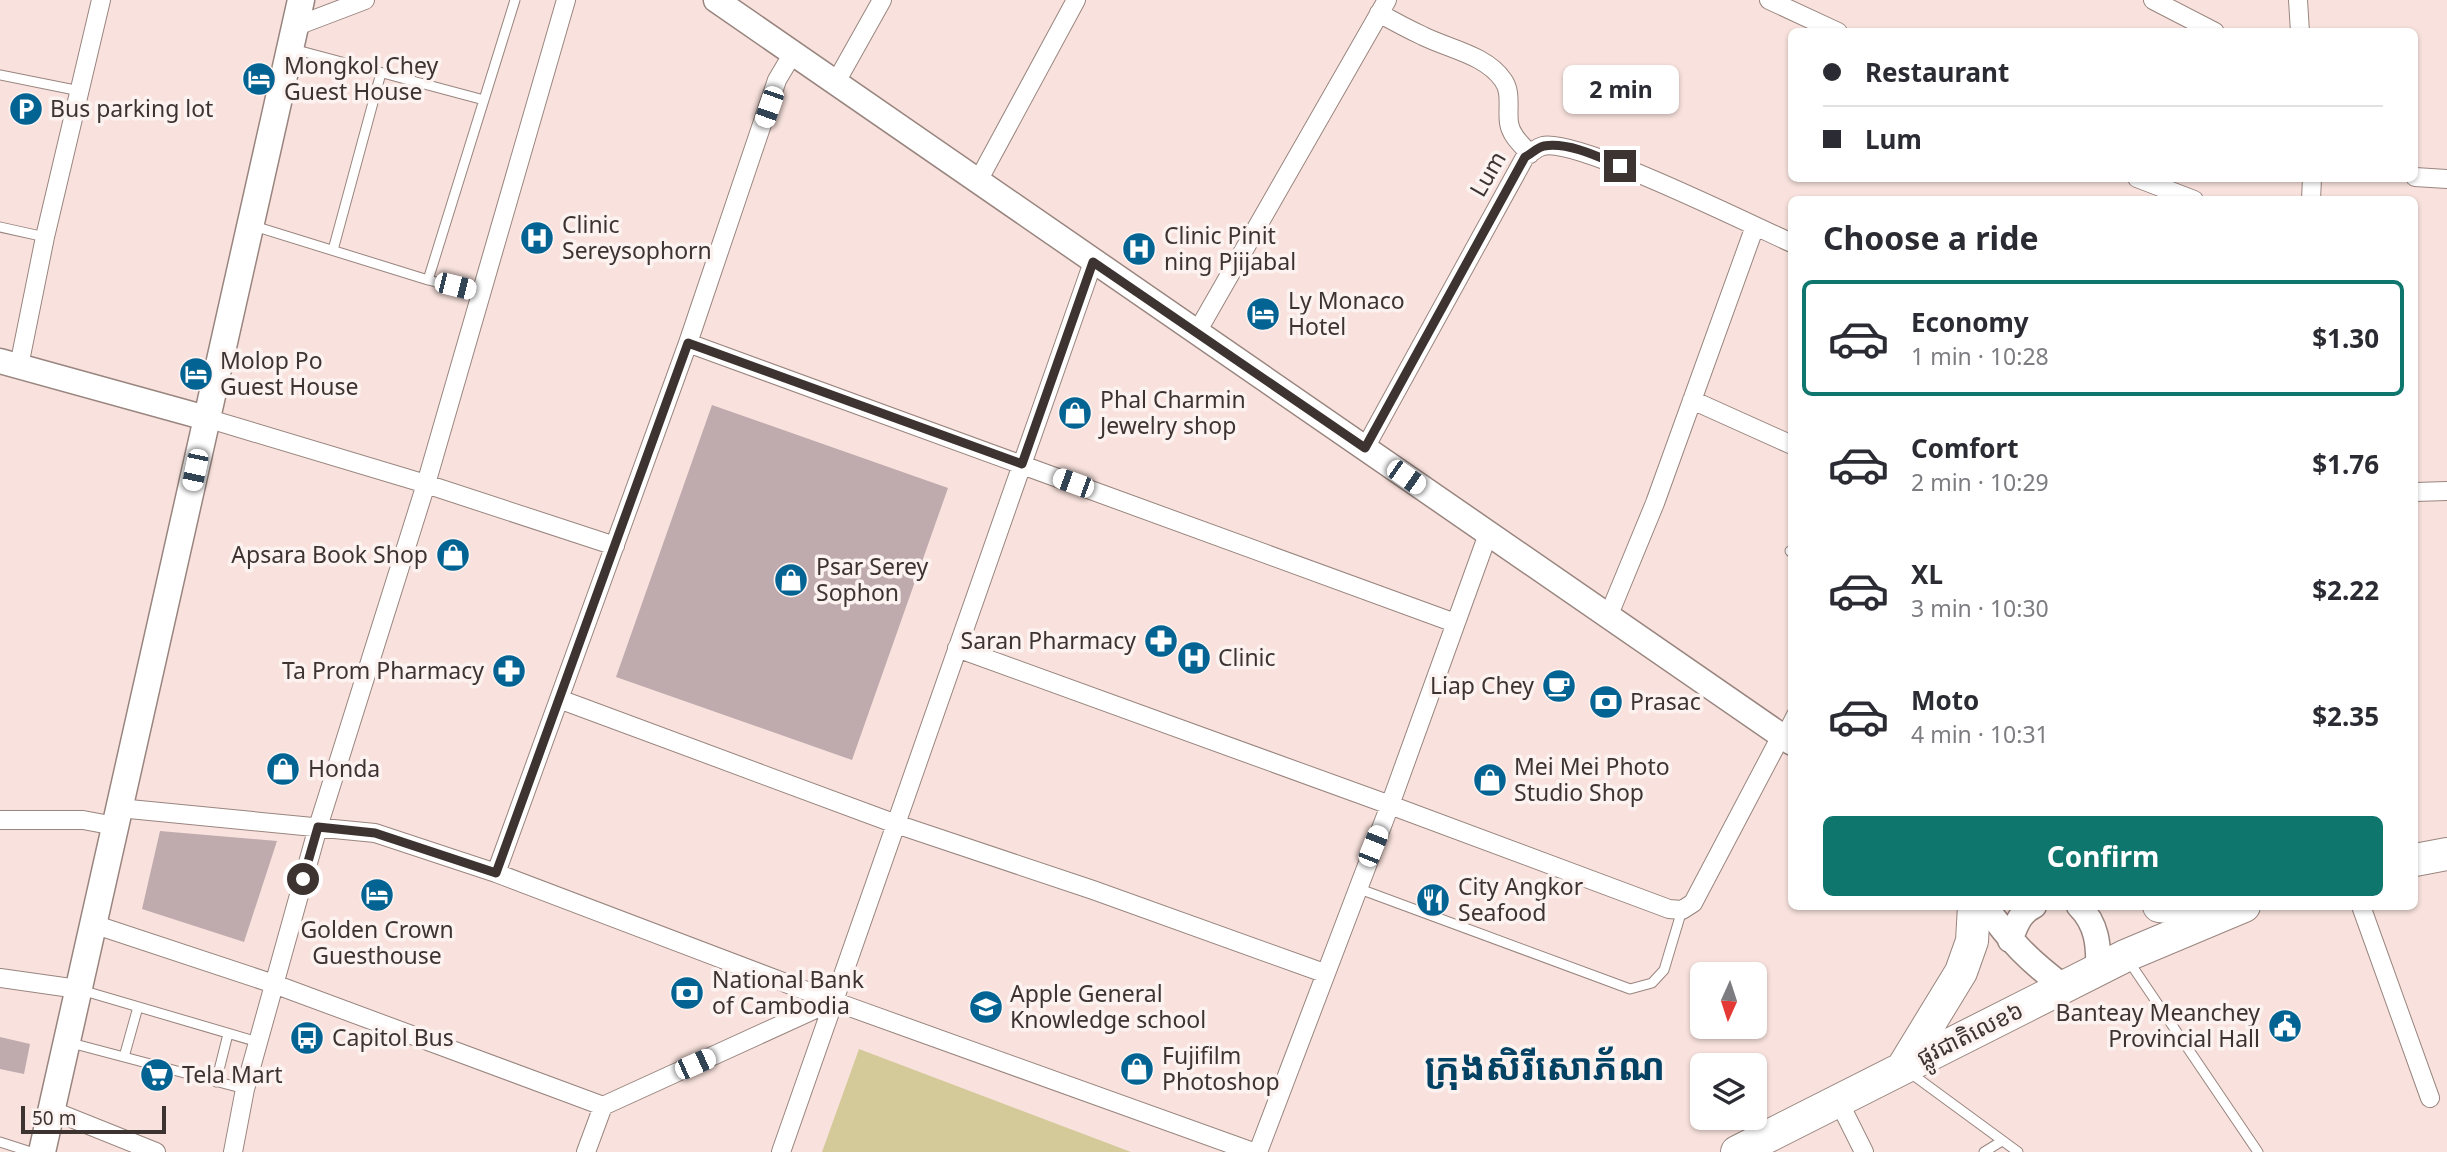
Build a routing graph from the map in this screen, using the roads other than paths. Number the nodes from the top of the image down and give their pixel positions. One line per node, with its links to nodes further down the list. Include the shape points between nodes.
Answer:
1 (101, 0): 21 (street)
2 (301, 0): 16 (main road)
3 (365, 0): 16 (street)
4 (515, 0): 22 (lane)
5 (566, 0): 37 (street)
6 (716, 0): 17 (main road)
7 (882, 0): 20 (street)
8 (1076, 0): 26 (street)
9 (1769, 0): 13 (street)
10 (2153, 0): 14 (street)
11 (2298, 0): 15 (street)
12 (1383, 7): 23 (street, via 1423,37 1474,57 1496,72 1508,94 1509,125); 38 (street)
13 (1829, 28)
14 (2207, 28)
15 (2300, 28)
16 (291, 38): 18 (lane); 29 (main road)
17 (793, 53): 20 (main road); 39 (street, via 777,80)
18 (381, 73): 22 (lane); 34 (lane)
19 (0, 75): 21 (lane)
20 (836, 82): 26 (main road)
21 (80, 90): 32 (street)
22 (484, 100): 36 (lane)
23 (1530, 154): 30 (street, Lum, via 1543,146 1598,156); 44 (street, Lum)
24 (2418, 177): 25 (street)
25 (2447, 179)
26 (978, 181): 35 (main road)
27 (2147, 182): 28 (street)
28 (2184, 196)
29 (250, 225): 34 (lane); 42 (main road)
30 (1755, 226): 33 (street, Lum); 41 (street)
31 (0, 227): 32 (lane)
32 (45, 237): 40 (street)
33 (1788, 241)
34 (333, 250): 36 (lane)
35 (1093, 262): 38 (main road); 45 (street)
36 (428, 280): 37 (lane)
37 (481, 293): 46 (street)
38 (1197, 332): 44 (main road)
39 (688, 343): 45 (street); 50 (street)
40 (9, 363): 42 (main road)
41 (1692, 400): 43 (street); 51 (street)
42 (206, 418): 46 (street); 57 (main road)
43 (1788, 443)
44 (1365, 448): 49 (main road)
45 (1022, 464): 52 (street); 53 (street)
46 (426, 484): 50 (street); 60 (street)
47 (2418, 492): 48 (street)
48 (2447, 492)
49 (1488, 534): 51 (main road); 52 (street)
50 (615, 546): 54 (street)
51 (1608, 617): 55 (main road)
52 (1455, 623): 56 (street)
53 (957, 648): 56 (street); 59 (street)
54 (559, 699): 59 (street); 63 (street)
55 (1786, 740): 65 (street, via 1693,903)
56 (1390, 805): 64 (street); 65 (street)
57 (117, 817): 58 (street); 60 (street); 72 (main road)
58 (0, 820)
59 (896, 824): 75 (street); 80 (street)
60 (318, 827): 63 (street, via 375,833); 77 (street)
61 (2447, 854): 62 (highway)
62 (2418, 859)
63 (496, 873): 80 (street)
64 (1357, 888): 65 (lane, via 1630,989 1652,983 1664,970); 75 (street)
65 (1682, 910)
66 (1974, 910): 86 (highway, via 1972,941 1961,972)
67 (1988, 910): 73 (main road)
68 (2027, 910): 73 (main road)
69 (2082, 910): 74 (main road)
70 (2235, 910): 74 (highway, ផ្លូវជាតិលេខ៦)
71 (2362, 910): 89 (street)
72 (93, 924): 77 (street); 79 (main road)
73 (2010, 940): 78 (main road)
74 (2112, 963): 78 (highway, ផ្លូវជាតិលេខ៦); 106 (lane)
75 (1324, 973): 101 (street)
76 (0, 978): 79 (street)
77 (274, 984): 84 (street); 91 (street)
78 (2064, 987): 86 (highway, ផ្លូវជាតិលេខ៦)
79 (78, 989): 81 (lane); 83 (main road)
80 (833, 1001): 91 (street); 100 (street); 101 (street)
81 (138, 1007): 82 (lane); 85 (lane)
82 (228, 1034): 84 (lane); 87 (lane)
83 (66, 1041): 85 (lane); 92 (main road)
84 (258, 1042): 88 (street)
85 (124, 1057): 87 (lane)
86 (1903, 1067): 90 (highway, ផ្លូវជាតិលេខ៦); 93 (lane)
87 (216, 1082): 88 (lane)
88 (245, 1089): 98 (street)
89 (2430, 1098)
90 (1838, 1100): 102 (highway, ផ្លូវជាតិលេខ៦); 103 (street)
91 (603, 1106): 99 (street)
92 (51, 1110): 96 (main road); 97 (street)
93 (2002, 1141): 104 (lane); 105 (lane)
94 (0, 1142): 95 (lane)
95 (31, 1152)
96 (42, 1152)
97 (156, 1152)
98 (233, 1152)
99 (586, 1152)
100 (781, 1152)
101 (1255, 1152)
102 (1737, 1152)
103 (1864, 1152)
104 (1984, 1152)
105 (2018, 1152)
106 (2258, 1152)

